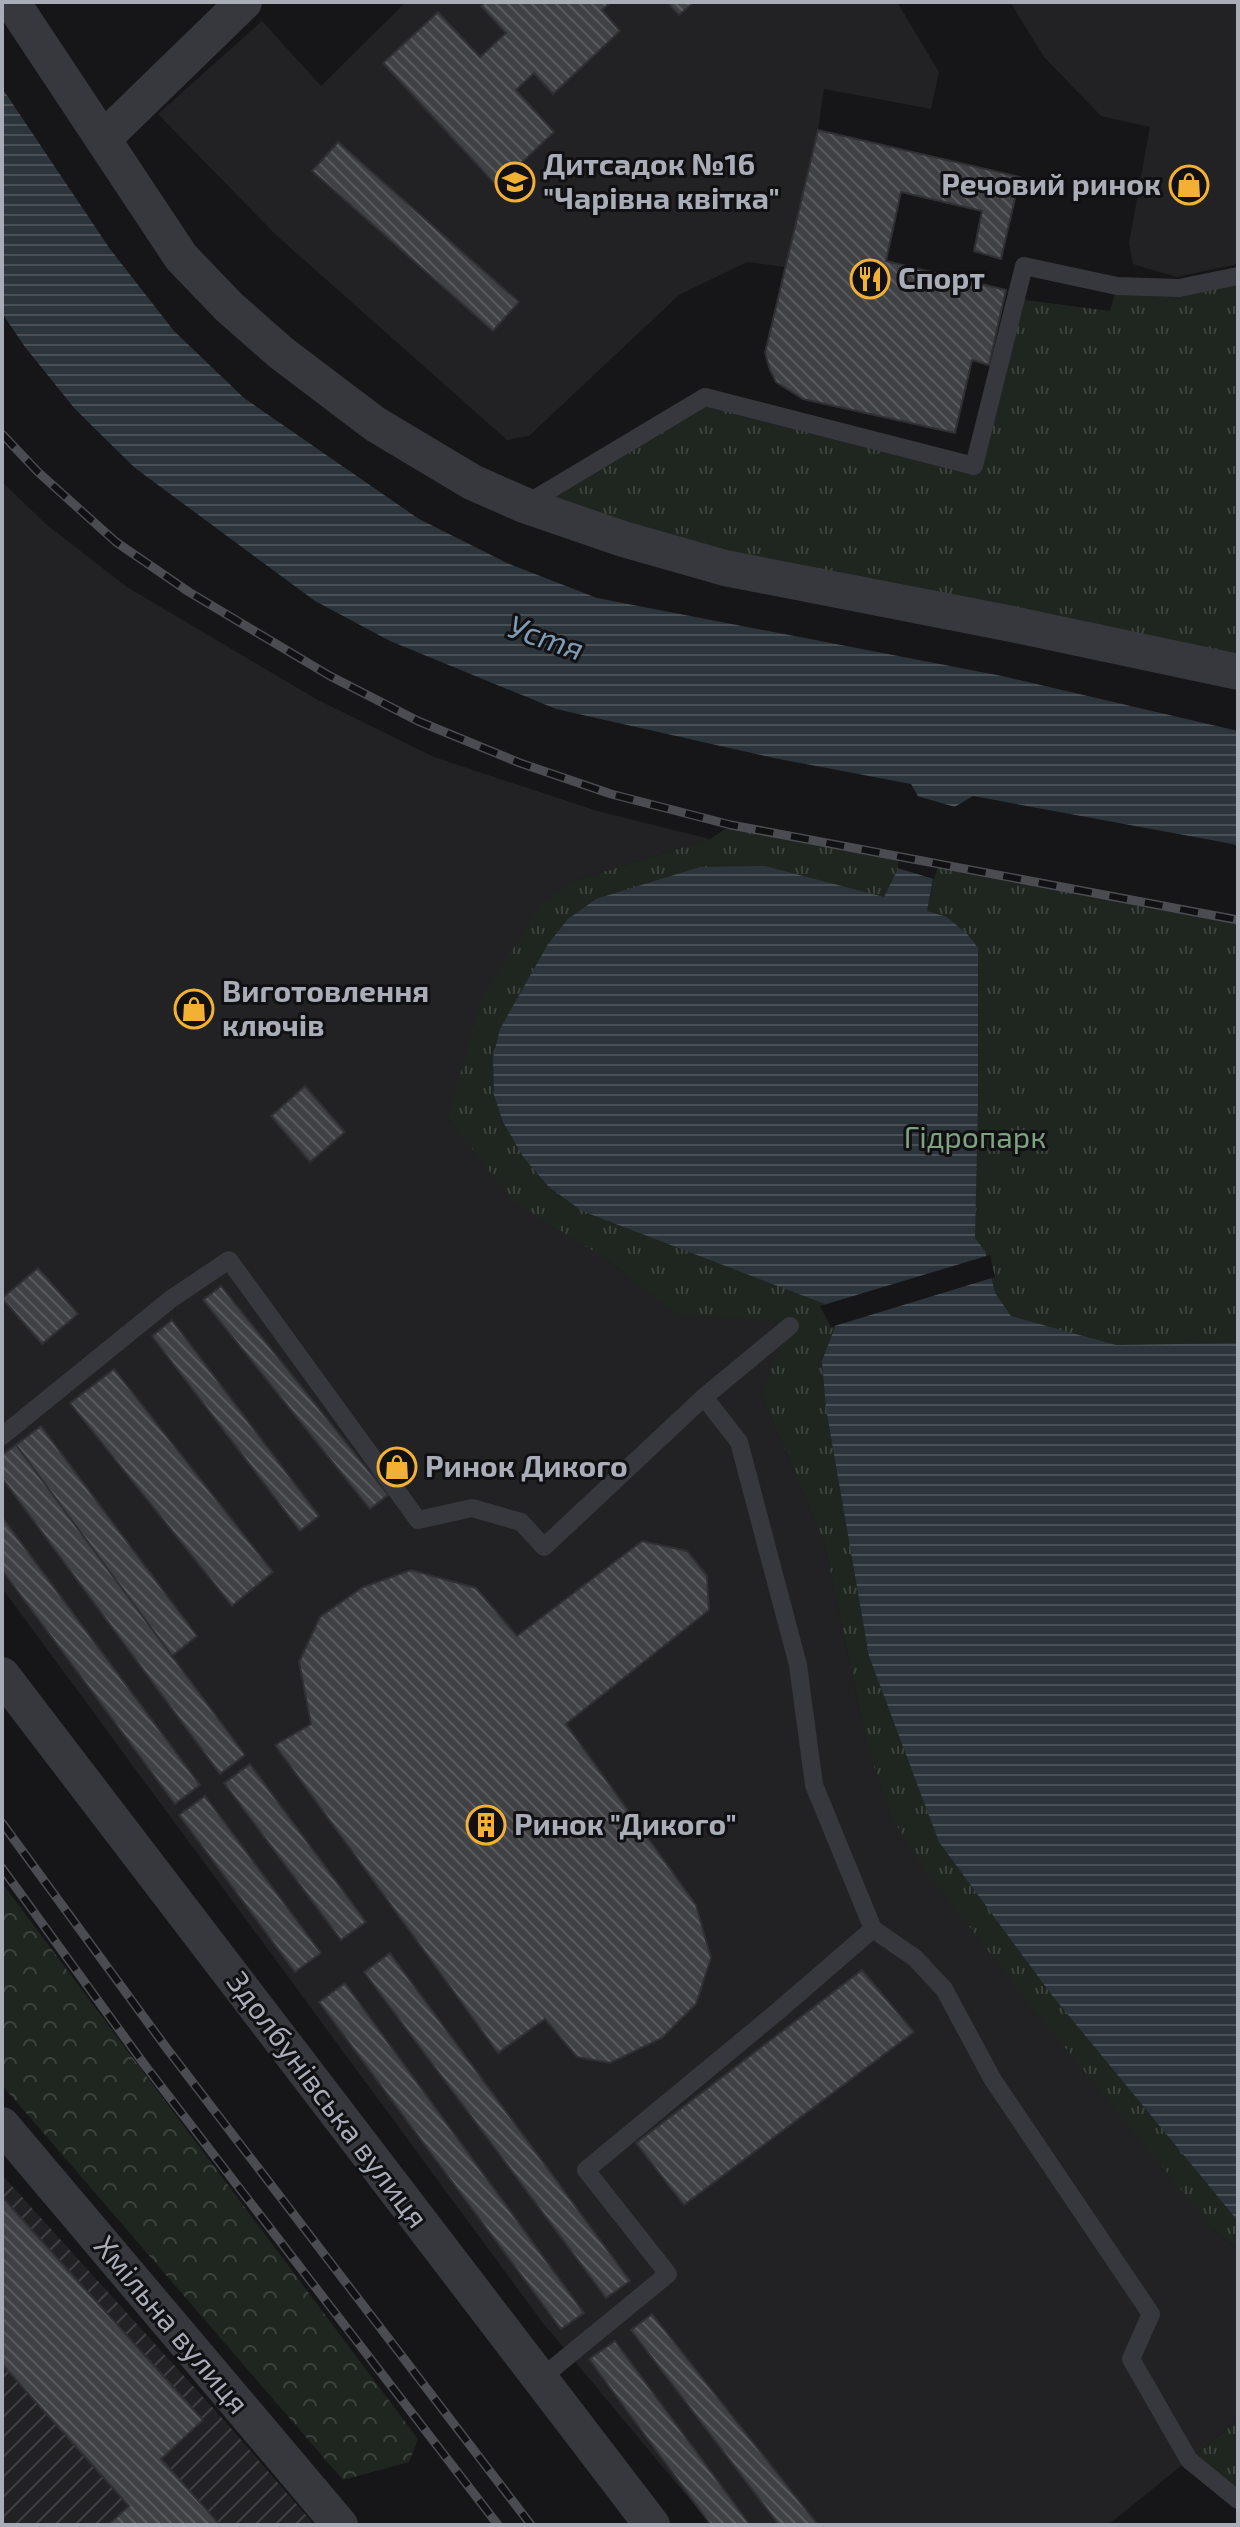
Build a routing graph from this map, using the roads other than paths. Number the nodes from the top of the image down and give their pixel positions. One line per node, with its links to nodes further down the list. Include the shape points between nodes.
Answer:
1 (12, 2): 3 (street)
2 (244, 2): 3 (street)
3 (103, 139): 5 (street, via 181,257 280,352 375,424 472,482)
4 (1238, 276): 5 (lane, via 1179,288 1117,286 1024,266 974,466 705,397)
5 (524, 505): 6 (street, via 725,568)
6 (1238, 672)
7 (790, 1326): 8 (lane)
8 (704, 1397): 9 (lane, via 544,1547 521,1522 472,1508 418,1520 229,1260 171,1299); 11 (lane, via 739,1442 798,1665 814,1785)
9 (2, 1436)
10 (2, 1675): 13 (street, Здолбунівська вулиця)
11 (873, 1929): 13 (lane, via 586,2170 668,2274); 14 (lane, via 915,1958 944,1989 993,2080 1151,2314 1131,2359 1189,2460)
12 (2, 2125): 15 (street, Хмільна вулиця)
13 (540, 2379): 16 (street, Здолбунівська вулиця)
14 (1238, 2500)
15 (334, 2523)
16 (652, 2525)

